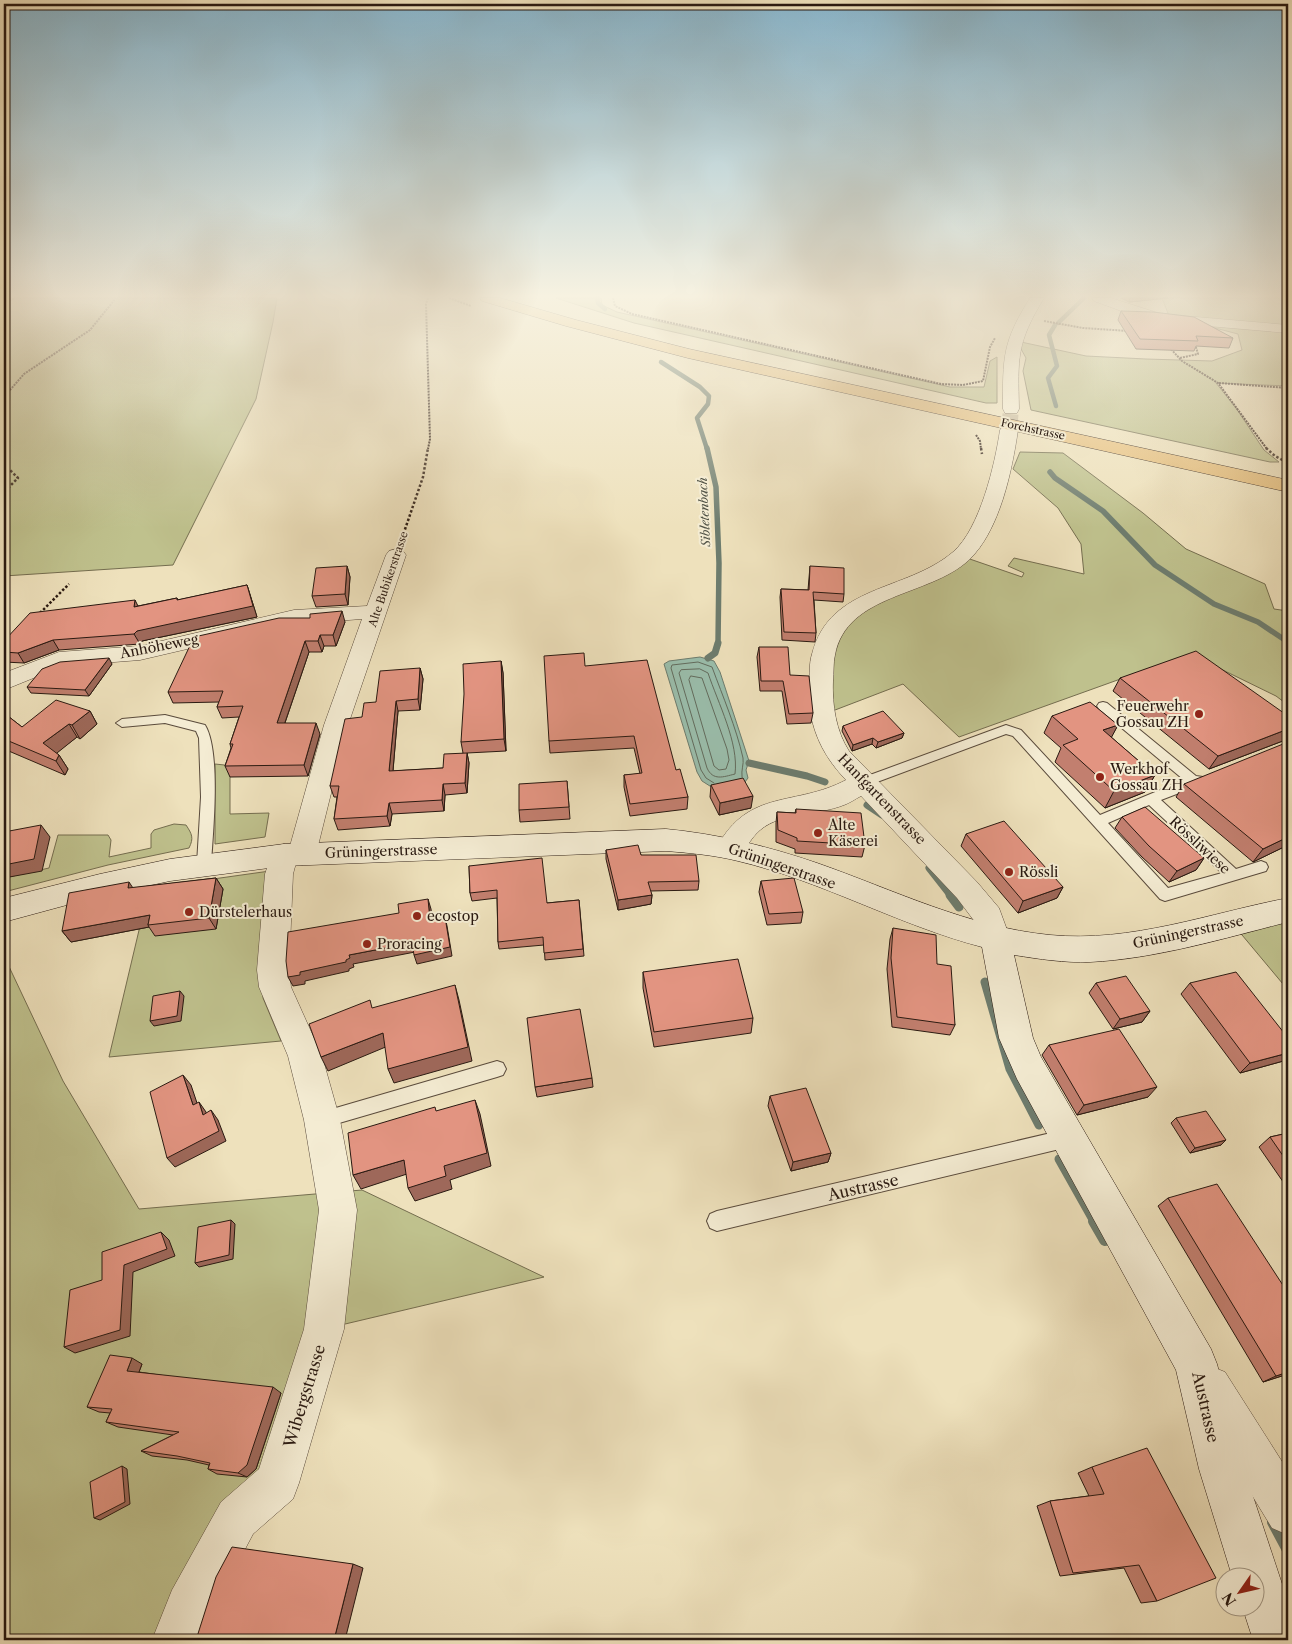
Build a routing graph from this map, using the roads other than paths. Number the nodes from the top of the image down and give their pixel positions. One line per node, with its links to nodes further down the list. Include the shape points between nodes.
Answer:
1 (789, 375): 7 (highway, Forchstrasse)
2 (816, 375): 6 (highway, Forchstrasse)
3 (1010, 375): 4 (street)
4 (1011, 409)
5 (1009, 430): 14 (street, Hanfgartenstrasse, via 999,479 980,532 968,549 939,571 859,605 837,622 829,634 820,679 825,730 834,749)
6 (1288, 478)
7 (1288, 486)
8 (396, 555): 9 (street, Alte Bubikerstrasse)
9 (376, 612): 10 (street, Anhöheweg, via 294,616 140,653 59,660); 19 (street, Alte Bubikerstrasse)
10 (4, 682)
11 (1104, 706): 15 (lane)
12 (122, 723): 20 (lane, via 165,719 201,728 206,738 208,797)
13 (1212, 775): 15 (lane)
14 (864, 782): 17 (lane, Rössliwiese, via 1009,729 1020,736); 18 (street, via 835,798 759,817 747,826); 25 (street, Hanfgartenstrasse, via 971,894 988,917)
15 (1195, 782): 16 (lane)
16 (1151, 799): 17 (lane); 22 (lane, Rössliwiese)
17 (1098, 821): 22 (lane, Rössliwiese, via 1165,895)
18 (731, 847): 19 (street, Grüningerstrasse, via 666,840); 25 (street, Grüningerstrasse, via 945,924)
19 (293, 855): 20 (street, Grüningerstrasse); 27 (street, Wibergstrasse, via 280,874 273,970 275,987 306,1056)
20 (204, 864): 23 (street, Grüningerstrasse, via 136,877)
21 (1261, 867): 22 (lane)
22 (1234, 875)
23 (4, 910)
24 (1288, 910): 25 (street, Grüningerstrasse, via 1113,947 1063,948)
25 (995, 938): 28 (street, Austrasse, via 1016,1038)
26 (497, 1069): 27 (lane)
27 (322, 1120): 32 (street, Wibergstrasse, via 338,1210 324,1329 277,1483 237,1518 189,1607)
28 (1068, 1138): 29 (lane, Austrasse); 30 (street, Austrasse)
29 (717, 1221)
30 (1196, 1364): 31 (street); 33 (street, Austrasse, via 1219,1463)
31 (1288, 1512)
32 (176, 1640)
33 (1278, 1640)

